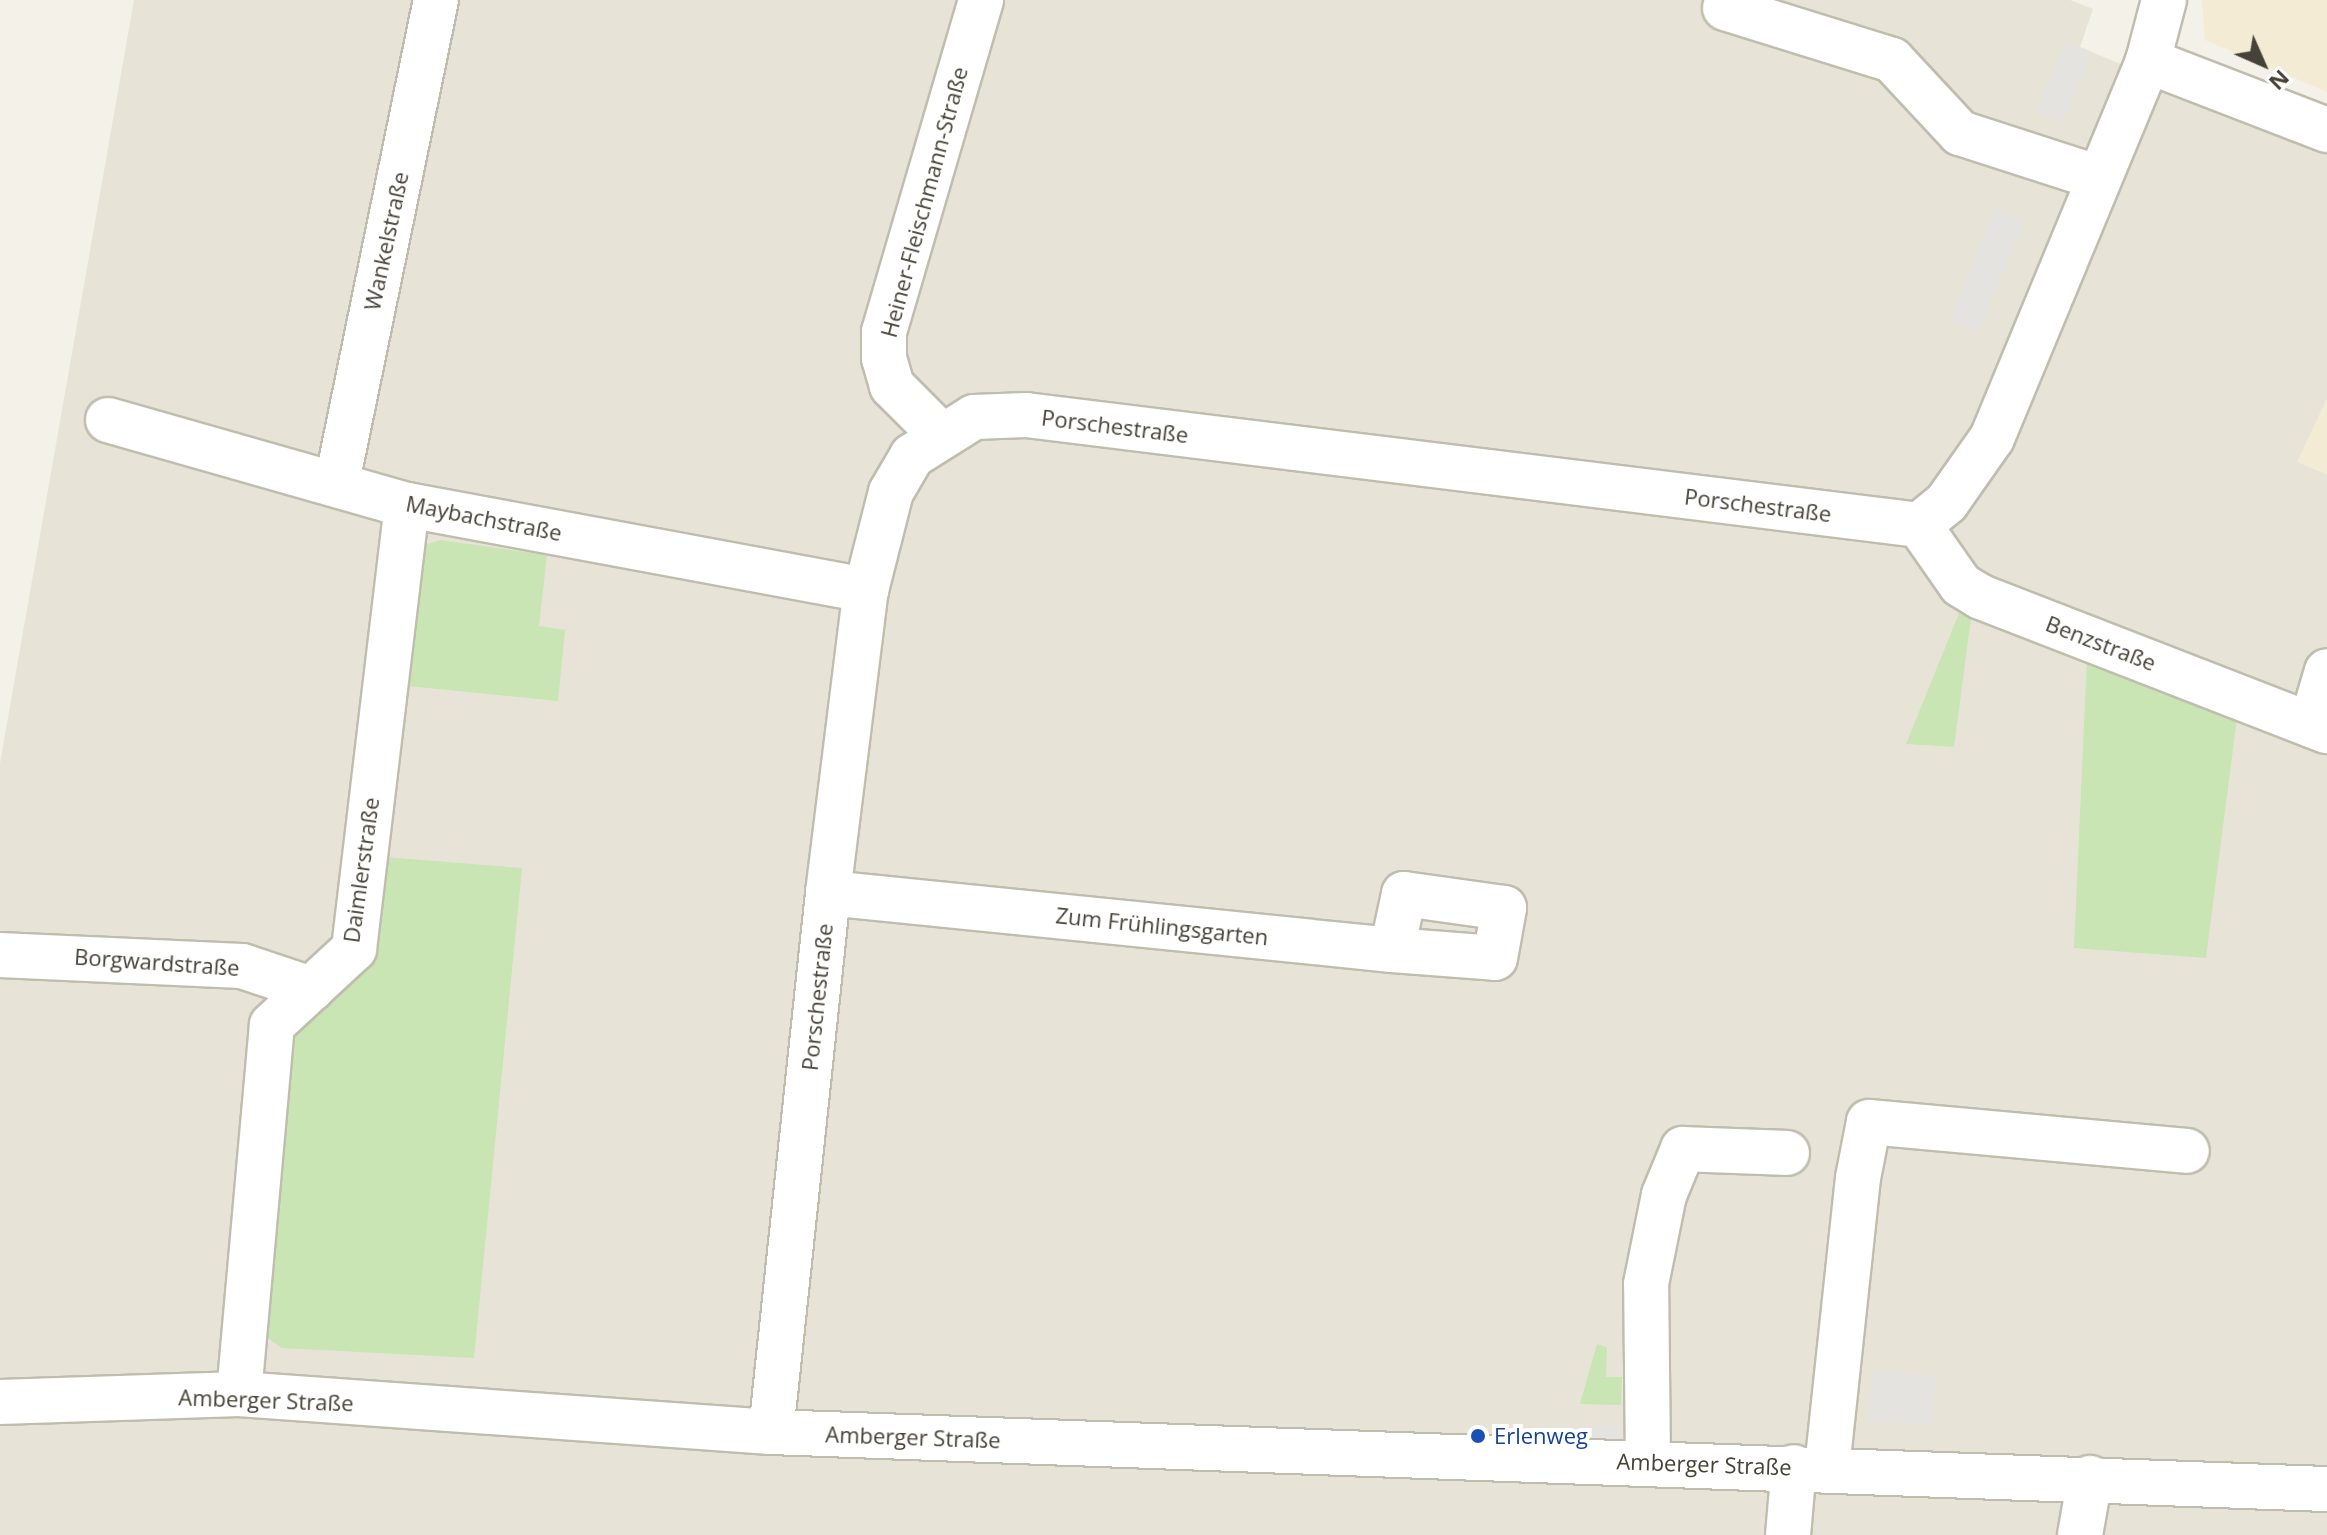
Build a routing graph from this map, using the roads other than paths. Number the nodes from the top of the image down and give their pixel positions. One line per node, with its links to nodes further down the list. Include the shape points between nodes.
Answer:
1 (436, 0): 10 (street, Wankelstraße)
2 (981, 0): 9 (street, Heiner-Fleischmann-Straße, via 884,332 892,386)
3 (2151, 4): 5 (street)
4 (1725, 8): 7 (street, via 1892,60 1960,133)
5 (2148, 61): 6 (street); 7 (street)
6 (2327, 130)
7 (2099, 178): 12 (street, via 1992,438 1947,502)
8 (108, 420): 10 (street, Maybachstraße)
9 (940, 434): 12 (street, Porschestraße, via 974,417 1026,415); 13 (street, Porschestraße, via 912,456 891,492)
10 (337, 482): 11 (street, Maybachstraße)
11 (407, 505): 13 (street, Maybachstraße); 19 (street, Daimlerstraße, via 354,949)
12 (1919, 525): 15 (street, Benzstraße, via 1961,585 1981,597)
13 (866, 590): 16 (street, Porschestraße)
14 (2327, 671): 15 (street, Benzstraße)
15 (2319, 728)
16 (828, 893): 18 (street, Zum Frühlingsgarten); 24 (street, Porschestraße)
17 (0, 955): 19 (street, Borgwardstraße, via 242,966)
18 (1495, 958)
19 (311, 989): 22 (street, Daimlerstraße, via 272,1025)
20 (2187, 1151): 26 (street, via 1869,1122)
21 (1787, 1153): 25 (street, via 1683,1149 1664,1195 1646,1284)
22 (239, 1394): 23 (street, Amberger Straße); 24 (street, Amberger Straße)
23 (0, 1402)
24 (771, 1432): 25 (street, Amberger Straße)
25 (1648, 1463): 26 (street, Amberger Straße)
26 (1810, 1468): 27 (street, Amberger Straße); 29 (street)
27 (2090, 1478): 28 (street, Amberger Straße); 30 (street)
28 (2327, 1489)
29 (1788, 1535)
30 (2080, 1535)

